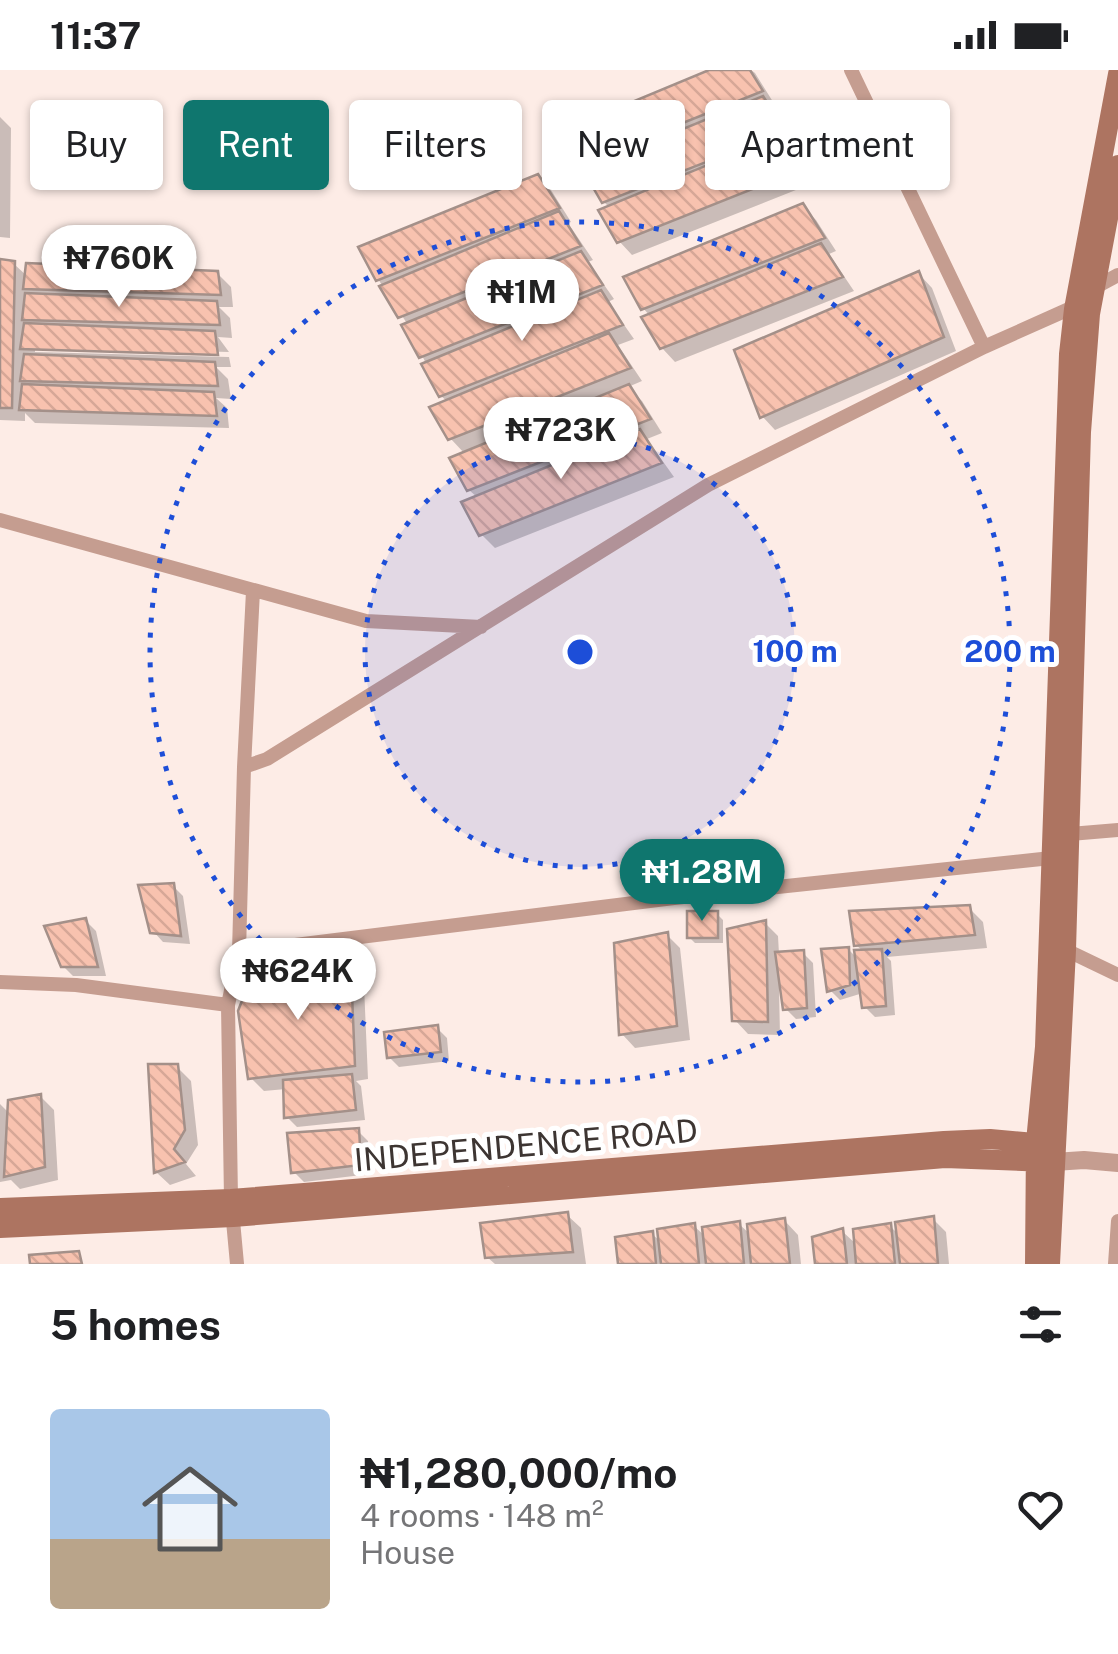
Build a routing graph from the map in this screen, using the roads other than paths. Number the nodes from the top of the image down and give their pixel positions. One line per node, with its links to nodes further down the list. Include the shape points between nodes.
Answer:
1 (851, 70): 7 (street)
2 (1118, 74): 6 (main road)
3 (1118, 165): 5 (main road)
4 (1118, 275): 5 (street)
5 (1094, 287): 6 (street); 10 (main road)
6 (1074, 308): 7 (street); 10 (main road)
7 (984, 347): 11 (street, via 708,485)
8 (0, 520): 9 (street)
9 (254, 591): 11 (street, via 366,621); 12 (street)
10 (1068, 610): 14 (main road); 15 (main road)
11 (482, 627): 12 (street, via 267,760)
12 (244, 767): 17 (street)
13 (1118, 830): 14 (street)
14 (1070, 834): 16 (main road)
15 (1051, 858): 17 (street); 21 (main road)
16 (1066, 950): 18 (street); 21 (main road)
17 (239, 952): 20 (street)
18 (1118, 975)
19 (0, 982): 20 (street)
20 (228, 1005): 24 (street)
21 (1046, 1153): 22 (street); 24 (main road, INDEPENDENCE ROAD, via 944,1140); 28 (main road); 29 (main road)
22 (1118, 1163)
23 (0, 1208): 24 (main road, INDEPENDENCE ROAD)
24 (232, 1208): 26 (main road, INDEPENDENCE ROAD); 27 (street)
25 (1118, 1221): 30 (street)
26 (0, 1228)
27 (237, 1264)
28 (1034, 1264)
29 (1050, 1264)
30 (1115, 1264)

